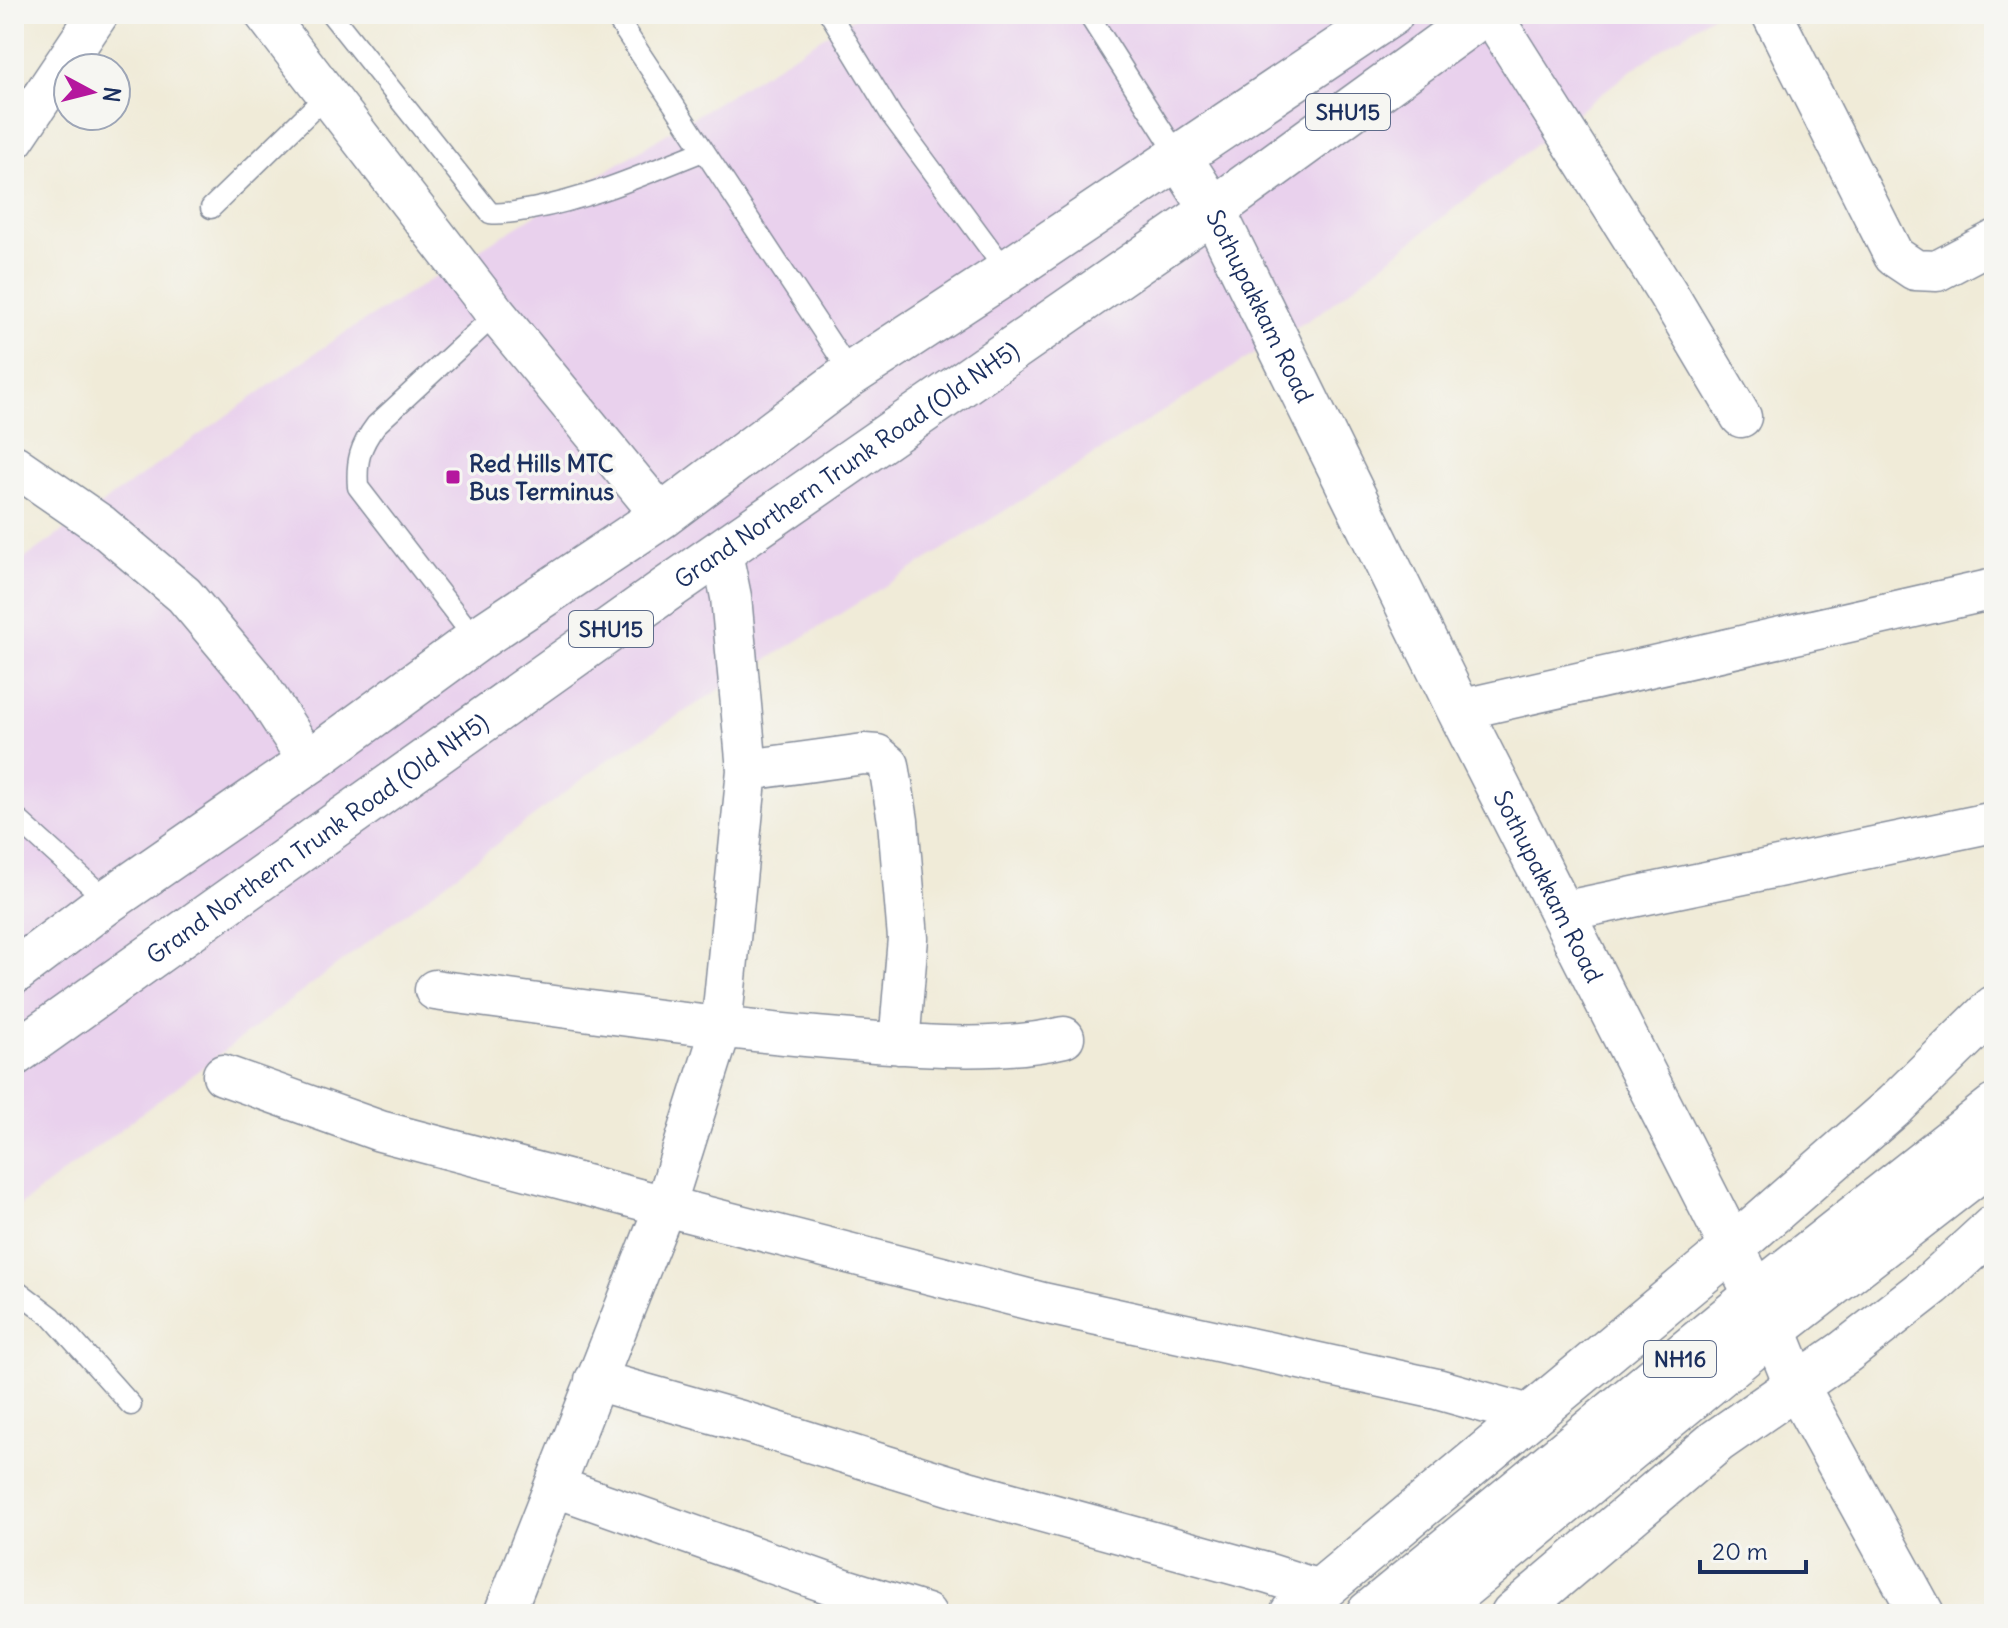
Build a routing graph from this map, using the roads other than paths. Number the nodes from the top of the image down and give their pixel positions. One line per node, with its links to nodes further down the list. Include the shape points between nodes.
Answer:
1 (98, 14): 12 (street)
2 (265, 14): 11 (street)
3 (331, 14): 13 (lane, via 490,213 552,206 595,194)
4 (614, 14): 13 (lane)
5 (830, 14): 18 (lane, via 892,116)
6 (1088, 14): 14 (lane)
7 (1391, 14): 14 (main road, SHU15)
8 (1483, 14): 16 (main road, Grand Northern Trunk Road (Old NH5) / SHU15)
9 (1491, 14): 21 (street)
10 (1772, 14): 17 (street, via 1894,256 1915,270 1937,271)
11 (327, 95): 15 (lane); 19 (street)
12 (14, 139)
13 (703, 151): 20 (lane)
14 (1179, 157): 16 (main road, Sothupakkam Road); 18 (main road, SHU15)
15 (211, 208)
16 (1213, 210): 24 (main road, Grand Northern Trunk Road (Old NH5) / SHU15); 27 (main road, Sothupakkam Road)
17 (1994, 241)
18 (1007, 272): 20 (main road, SHU15)
19 (496, 314): 23 (street); 26 (lane, via 376,425 362,444 356,466 358,487)
20 (851, 374): 23 (main road, SHU15)
21 (1741, 417)
22 (14, 465): 28 (street, via 101,525 184,595 257,682)
23 (662, 516): 26 (main road, SHU15)
24 (722, 553): 29 (street); 40 (main road, Grand Northern Trunk Road (Old NH5) / SHU15)
25 (1994, 589): 27 (street)
26 (476, 640): 28 (main road, SHU15)
27 (1459, 710): 33 (main road, Sothupakkam Road)
28 (309, 762): 32 (main road, SHU15)
29 (747, 770): 37 (street); 39 (street, via 864,754 877,755 889,765 908,938)
30 (14, 816): 32 (lane)
31 (1994, 822): 33 (street)
32 (108, 901): 34 (main road, SHU15)
33 (1561, 912): 46 (main road, Sothupakkam Road)
34 (14, 972)
35 (435, 990): 37 (street)
36 (1994, 1008): 46 (main road, via 1895,1105)
37 (721, 1029): 39 (street); 44 (street)
38 (1064, 1037): 39 (street, via 1032,1045)
39 (899, 1044)
40 (14, 1054)
41 (223, 1075): 44 (street, via 380,1131)
42 (1994, 1107): 48 (main road, NH16)
43 (1994, 1159): 48 (main road, NH16)
44 (665, 1206): 49 (street); 52 (street, via 1043,1303 1437,1389)
45 (1994, 1227): 50 (main road, via 1932,1284)
46 (1732, 1248): 48 (main road, Sothupakkam Road); 52 (main road)
47 (14, 1288): 51 (lane, via 52,1317)
48 (1765, 1313): 50 (main road, Sothupakkam Road); 57 (main road, NH16); 58 (main road, NH16)
49 (595, 1380): 53 (street); 54 (street, via 1269,1574)
50 (1797, 1387): 59 (main road, via 1717,1441); 60 (main road, Sothupakkam Road)
51 (131, 1405)
52 (1533, 1416): 54 (main road)
53 (556, 1487): 55 (street); 56 (street)
54 (1306, 1602)
55 (504, 1614)
56 (926, 1614)
57 (1368, 1614)
58 (1430, 1614)
59 (1513, 1614)
60 (1922, 1614)

